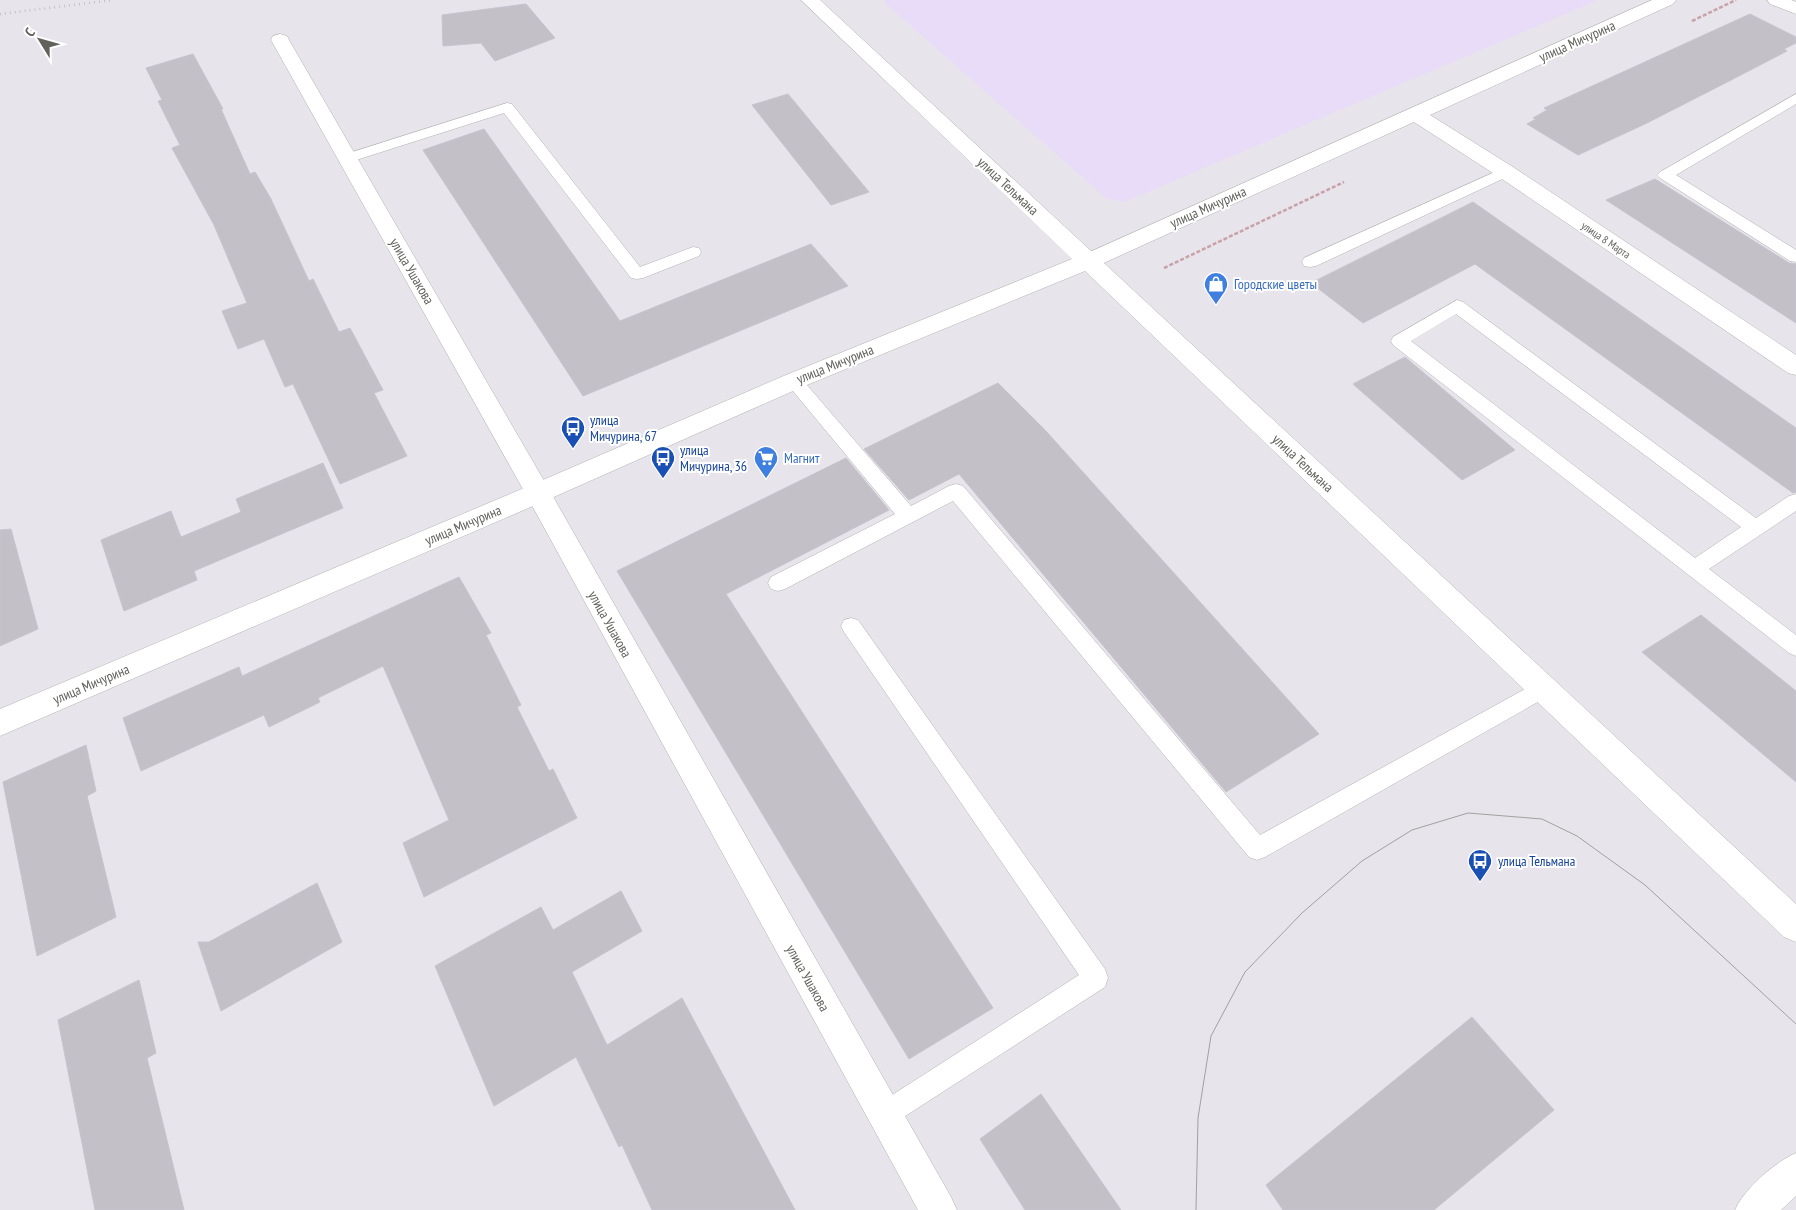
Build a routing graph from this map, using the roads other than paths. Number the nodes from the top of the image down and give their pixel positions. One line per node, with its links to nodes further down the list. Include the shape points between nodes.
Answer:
1 (810, 0): 12 (street, улица Тельмана)
2 (1667, 0): 7 (street, улица Мичурина)
3 (1776, 0): 4 (street)
4 (1796, 9)
5 (280, 40): 8 (street, улица Ушакова)
6 (1796, 98): 11 (lane, via 1665,175)
7 (1416, 114): 9 (street, улица 8 Марта); 12 (street, улица Мичурина)
8 (348, 158): 10 (lane, via 507,107 637,274); 16 (street, улица Ушакова)
9 (1506, 172): 13 (lane); 14 (street, улица 8 Марта)
10 (693, 252)
11 (1796, 257)
12 (1089, 261): 15 (street, улица Мичурина); 24 (street, улица Тельмана)
13 (1310, 262)
14 (1796, 367)
15 (794, 381): 16 (street, улица Мичурина); 18 (lane)
16 (538, 494): 25 (street, улица Мичурина); 27 (street, улица Ушакова)
17 (1796, 501): 19 (lane)
18 (908, 516): 21 (lane); 24 (lane, via 956,491 1258,849)
19 (1756, 528): 20 (lane); 20 (lane, via 1457,306 1399,341)
20 (1694, 569): 23 (lane)
21 (778, 583)
22 (851, 626): 27 (lane, via 1096,978)
23 (1796, 647)
24 (1543, 688): 26 (street, улица Тельмана)
25 (0, 723)
26 (1796, 926)
27 (884, 1115): 29 (street, улица Ушакова)
28 (1796, 1171): 30 (street)
29 (938, 1210)
30 (1754, 1210)

